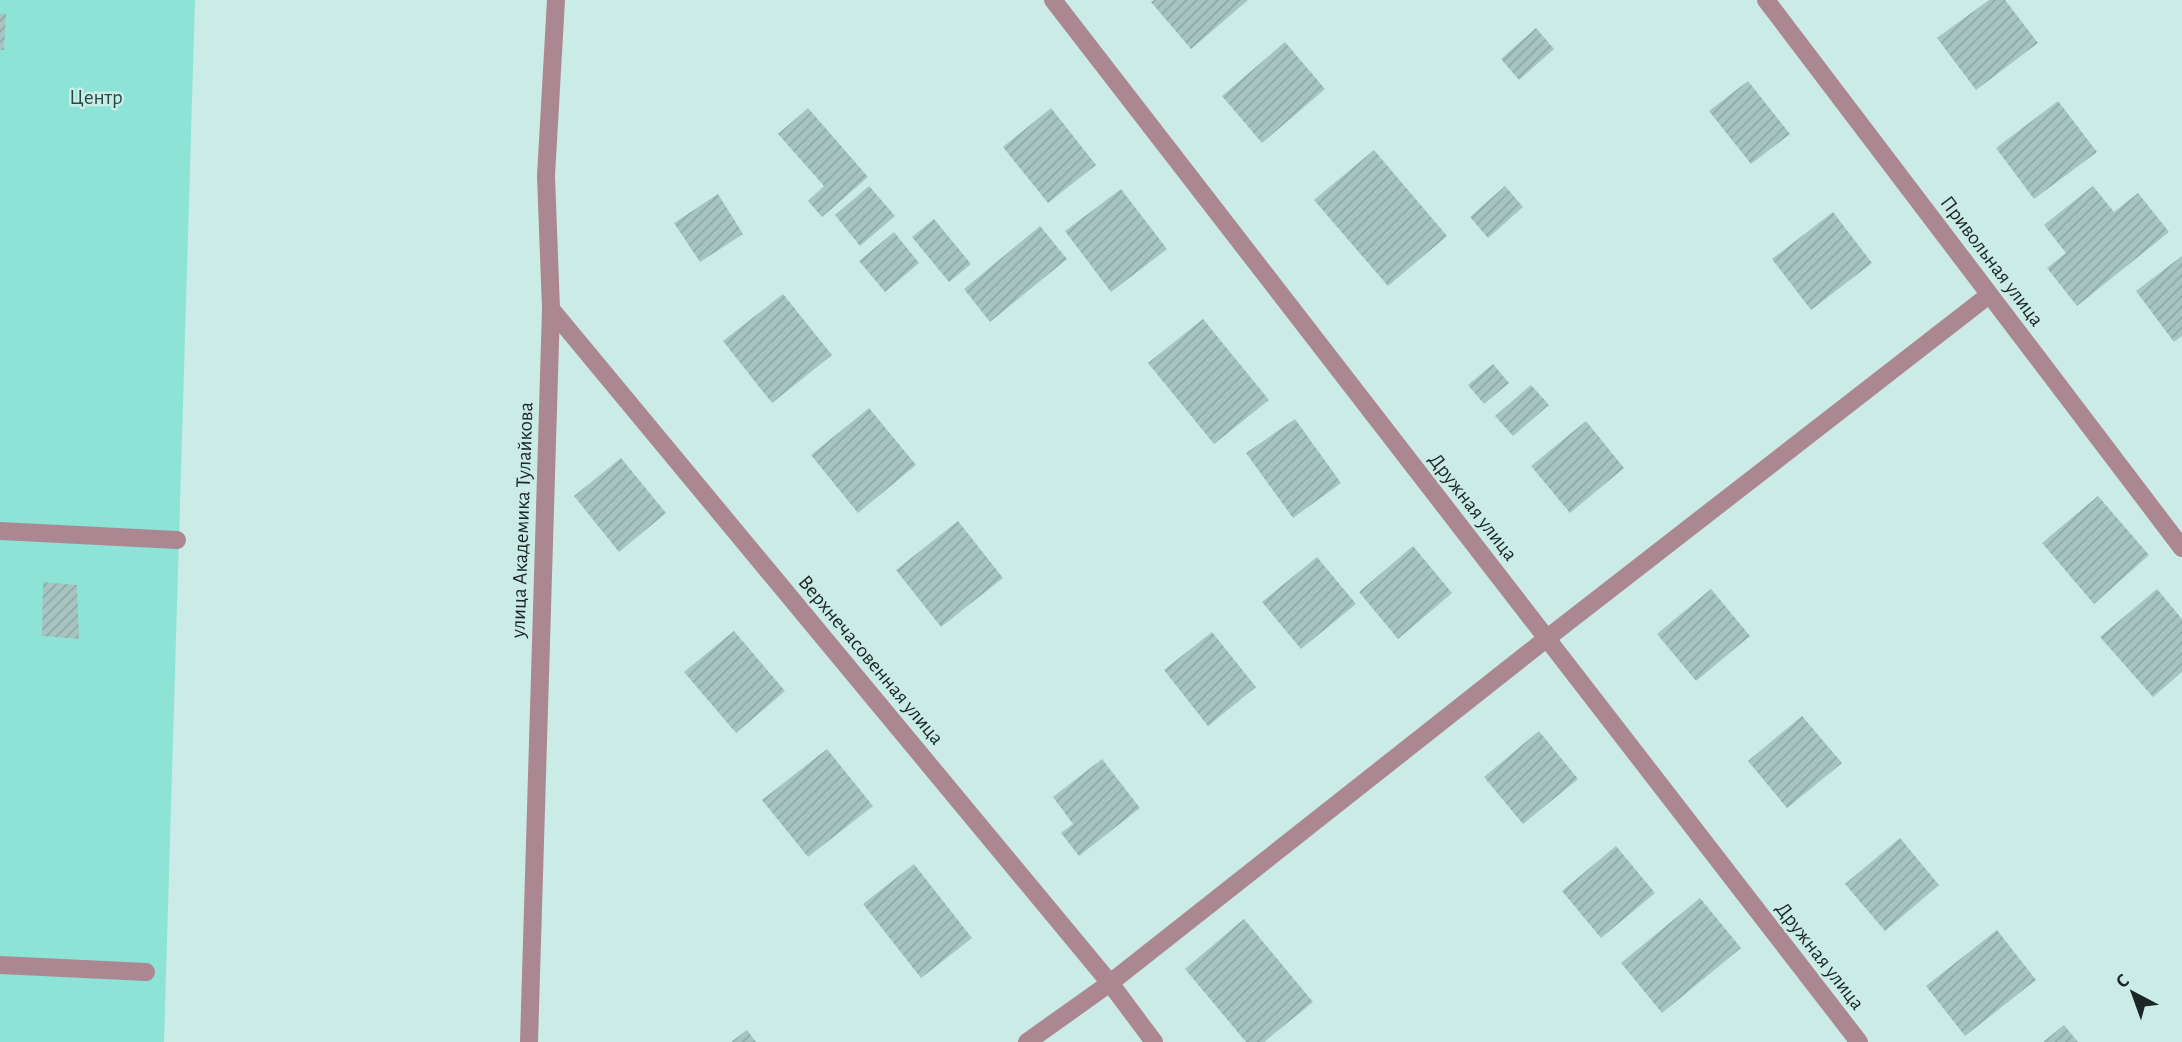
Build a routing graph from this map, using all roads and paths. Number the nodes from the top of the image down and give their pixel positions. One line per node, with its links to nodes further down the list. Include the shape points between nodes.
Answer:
1 (556, 0): 5 (street, улица Академика Тулайкова, via 546,176)
2 (1053, 0): 9 (street, Дружная улица)
3 (1766, 0): 4 (street, Привольная улица)
4 (1989, 295): 8 (street, Привольная улица); 9 (street)
5 (551, 309): 12 (street, Верхнечасовенная улица); 13 (street, улица Академика Тулайкова)
6 (0, 531): 7 (street)
7 (177, 540)
8 (2182, 548)
9 (1546, 639): 12 (street); 16 (street, Дружная улица)
10 (0, 965): 11 (street)
11 (146, 972)
12 (1110, 983): 14 (street); 15 (street, Верхнечасовенная улица)
13 (529, 1042)
14 (1027, 1042)
15 (1154, 1042)
16 (1858, 1042)

